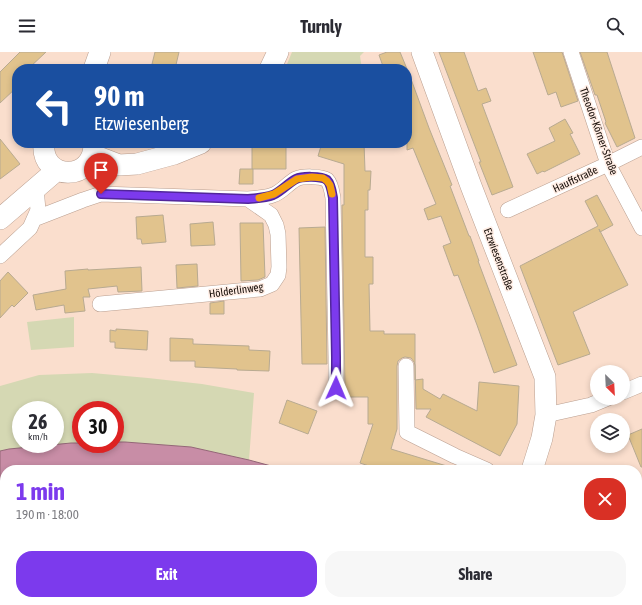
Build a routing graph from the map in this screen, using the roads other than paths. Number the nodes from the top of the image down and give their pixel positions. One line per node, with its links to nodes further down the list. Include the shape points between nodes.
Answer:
1 (100, 52): 5 (street)
2 (278, 52): 6 (street)
3 (422, 52): 26 (street, Etzwiesenstraße, via 545,377)
4 (571, 52): 11 (street, Theodor-Körner-Straße)
5 (96, 64)
6 (272, 64)
7 (642, 147): 11 (street, Hauffstraße)
8 (44, 148): 12 (street, via 46,158)
9 (189, 148): 10 (street, via 137,164 119,165)
10 (94, 149): 12 (street, via 89,163 82,169 74,172)
11 (608, 164): 15 (street, Hauffstraße); 18 (street, Theodor-Körner-Straße)
12 (57, 170): 13 (street)
13 (36, 188): 16 (street, via 38,210); 17 (street)
14 (248, 199): 16 (street, via 101,194); 20 (street, Hölderlinweg, via 271,215 276,225 279,267 278,275 272,284 253,290); 23 (street, via 274,194 297,179 323,178 330,185 333,198)
15 (508, 210)
16 (34, 219): 19 (street, via 30,228)
17 (0, 220)
18 (642, 228)
19 (0, 256)
20 (100, 304)
21 (406, 366): 27 (street, via 407,432)
22 (642, 384): 24 (street)
23 (336, 388)
24 (630, 389)
25 (591, 405): 26 (street)
26 (546, 415): 28 (street, Etzwiesenstraße)
27 (475, 465)
28 (534, 465)

